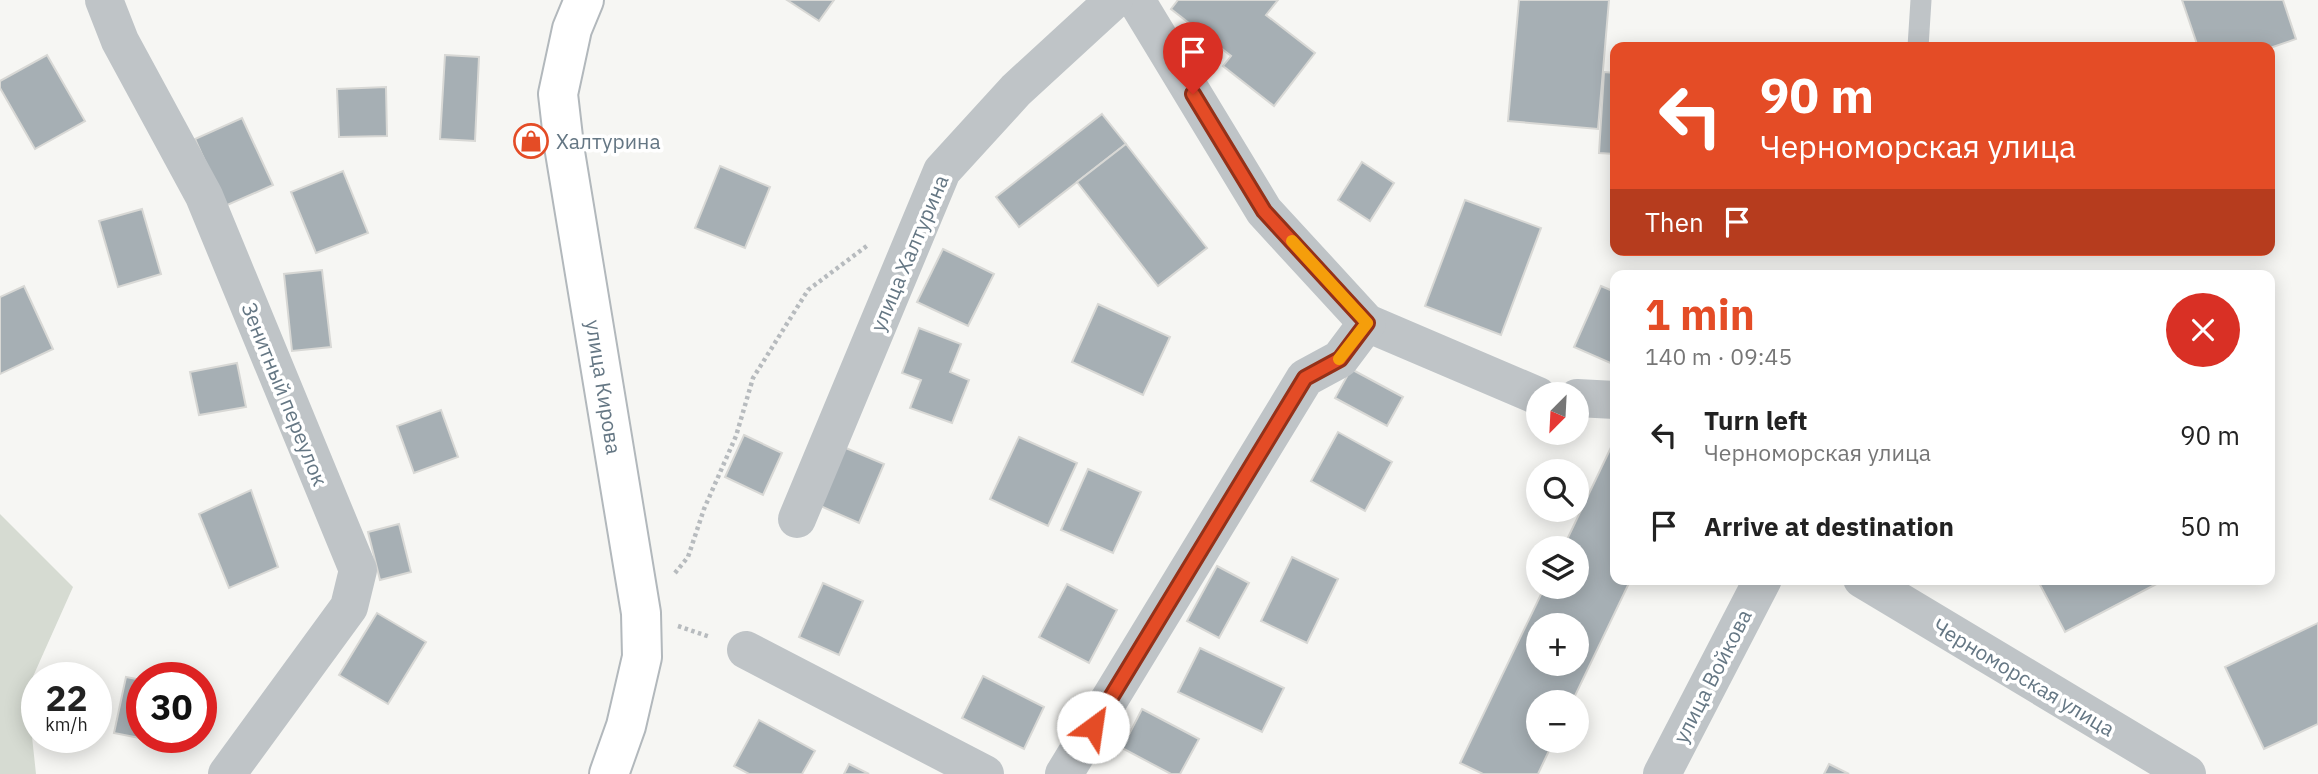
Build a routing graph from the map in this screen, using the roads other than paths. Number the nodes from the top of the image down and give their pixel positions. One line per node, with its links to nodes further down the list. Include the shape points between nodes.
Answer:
1 (103, 0): 15 (street, Зенитный переулок, via 120,41 204,196 358,570 349,607)
2 (584, 0): 16 (main road, улица Кирова, via 572,29 558,94 641,613 642,657)
3 (1114, 0): 11 (street, улица Халтурина, via 1016,90 942,171)
4 (1136, 0): 7 (street, via 1264,211)
5 (1921, 0): 6 (lane)
6 (1918, 42)
7 (1367, 323): 8 (street); 18 (street, via 1340,359 1305,378)
8 (1526, 391)
9 (1589, 399): 10 (street)
10 (1610, 400)
11 (797, 519)
12 (1760, 585): 19 (street, улица Войкова)
13 (1872, 585): 20 (street, Черноморская улица)
14 (746, 650): 17 (street)
15 (227, 774)
16 (609, 774)
17 (985, 774)
18 (1064, 774)
19 (1662, 774)
20 (2187, 774)

